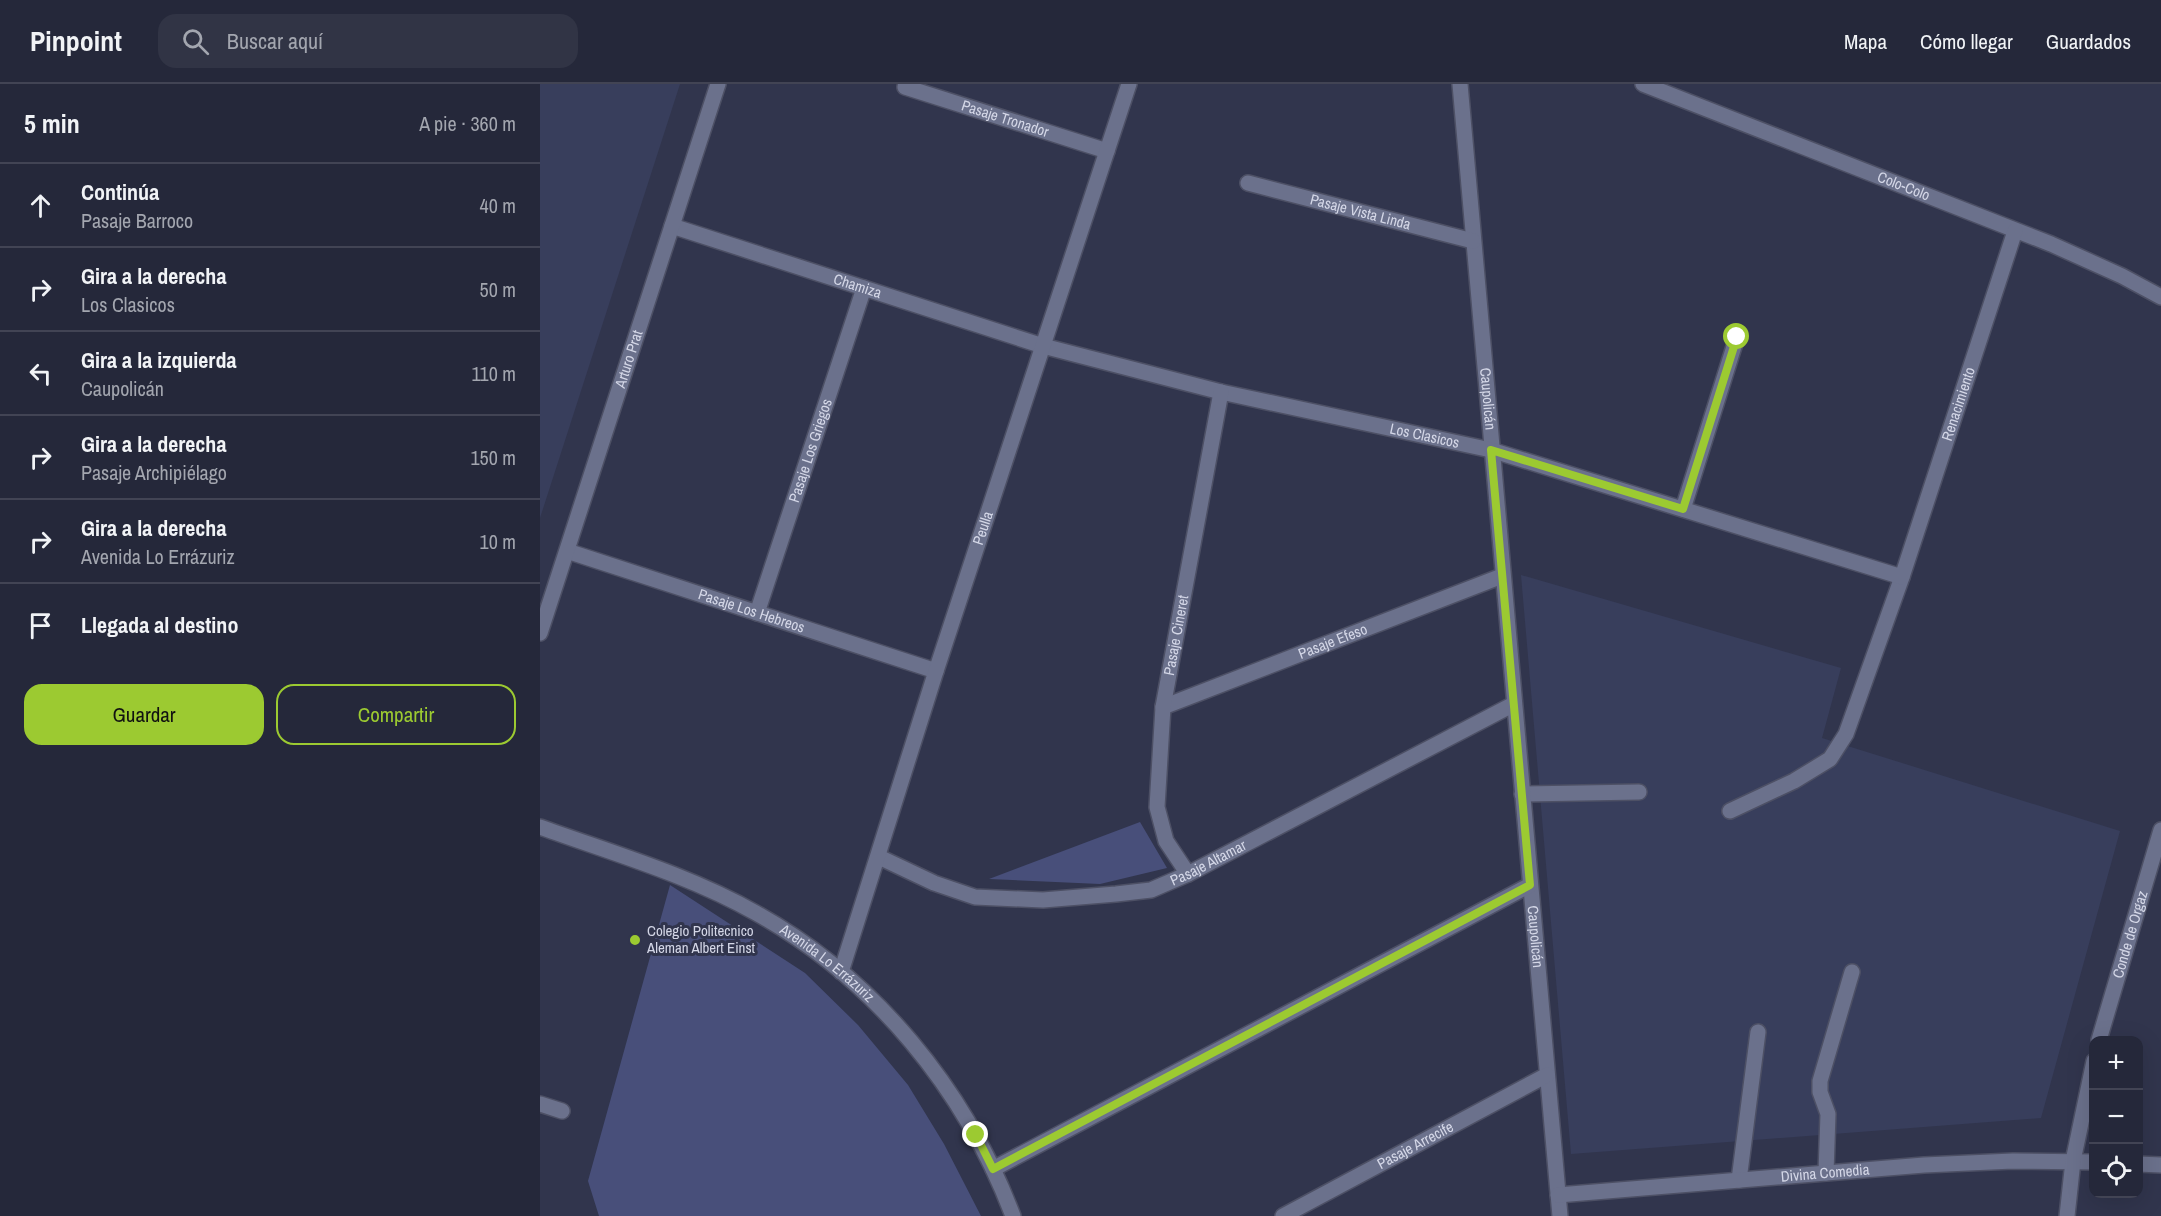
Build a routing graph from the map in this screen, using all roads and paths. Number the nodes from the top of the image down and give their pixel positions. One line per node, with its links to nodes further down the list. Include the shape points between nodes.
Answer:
1 (718, 84): 8 (street, Arturo Prat)
2 (1129, 84): 6 (street, Peulla)
3 (1460, 84): 10 (street, Caupolicán)
4 (1643, 84): 9 (street, Colo-Colo)
5 (905, 87): 6 (street, Pasaje Tronador)
6 (1107, 152): 14 (street, Peulla)
7 (1248, 183): 10 (street, Pasaje Vista Linda)
8 (672, 226): 11 (street, Chamiza); 18 (street, Arturo Prat)
9 (2015, 231): 12 (street, Colo-Colo); 20 (street, Renacimiento)
10 (1473, 241): 16 (street, Caupolicán)
11 (864, 288): 14 (street, Chamiza); 21 (street, Pasaje Los Griegos)
12 (2161, 297)
13 (1737, 337): 17 (street)
14 (1043, 346): 15 (street, Los Clasicos); 23 (street, Peulla)
15 (1221, 392): 16 (street, Los Clasicos); 25 (street, Pasaje Cineret)
16 (1491, 450): 17 (street, Los Clasicos); 19 (street, Caupolicán)
17 (1683, 509): 20 (street, Los Clasicos)
18 (567, 551): 21 (street, Pasaje Los Hebreos); 22 (street, Arturo Prat)
19 (1502, 576): 24 (street, Caupolicán); 25 (street, Pasaje Efeso)
20 (1902, 577): 28 (street, Renacimiento, via 1846,734 1830,759)
21 (757, 613): 23 (street, Pasaje Los Hebreos)
22 (540, 633)
23 (936, 671): 31 (street, Peulla)
24 (1514, 704): 27 (street, Caupolicán); 32 (street, Pasaje Altamar)
25 (1163, 707): 32 (street, Pasaje Cineret, via 1157,807 1166,841)
26 (1639, 792): 27 (street)
27 (1522, 794): 33 (street, Caupolicán)
28 (1730, 811)
29 (540, 827): 34 (street, Avenida Lo Errázuriz, via 723,896 786,931)
30 (2161, 830): 37 (street, Conde de Orgaz)
31 (879, 857): 32 (street, Pasaje Altamar, via 975,897 1043,900 1125,893 1151,890); 34 (street, Peulla)
32 (1188, 874)
33 (1530, 885): 38 (street, Caupolicán); 46 (street)
34 (841, 972): 46 (street, Avenida Lo Errázuriz, via 907,1035 931,1065)
35 (1852, 972): 47 (street, via 1820,1081 1828,1114)
36 (1758, 1032): 48 (street)
37 (2100, 1036)
38 (1547, 1076): 49 (street, Caupolicán); 51 (street, Pasaje Arrecife)
39 (2089, 1085): 42 (street)
40 (540, 1104): 41 (street)
41 (562, 1111)
42 (2073, 1161): 43 (street, Divina Comedia); 47 (street, Divina Comedia, via 1968,1162); 53 (street)
43 (2089, 1162)
44 (2143, 1164): 45 (street)
45 (2161, 1166)
46 (993, 1169): 50 (street, Avenida Lo Errázuriz)
47 (1826, 1173): 48 (street, Divina Comedia)
48 (1739, 1180): 49 (street, Divina Comedia)
49 (1558, 1195): 52 (street, Caupolicán)
50 (1013, 1216)
51 (1283, 1216)
52 (1560, 1216)
53 (2067, 1216)

